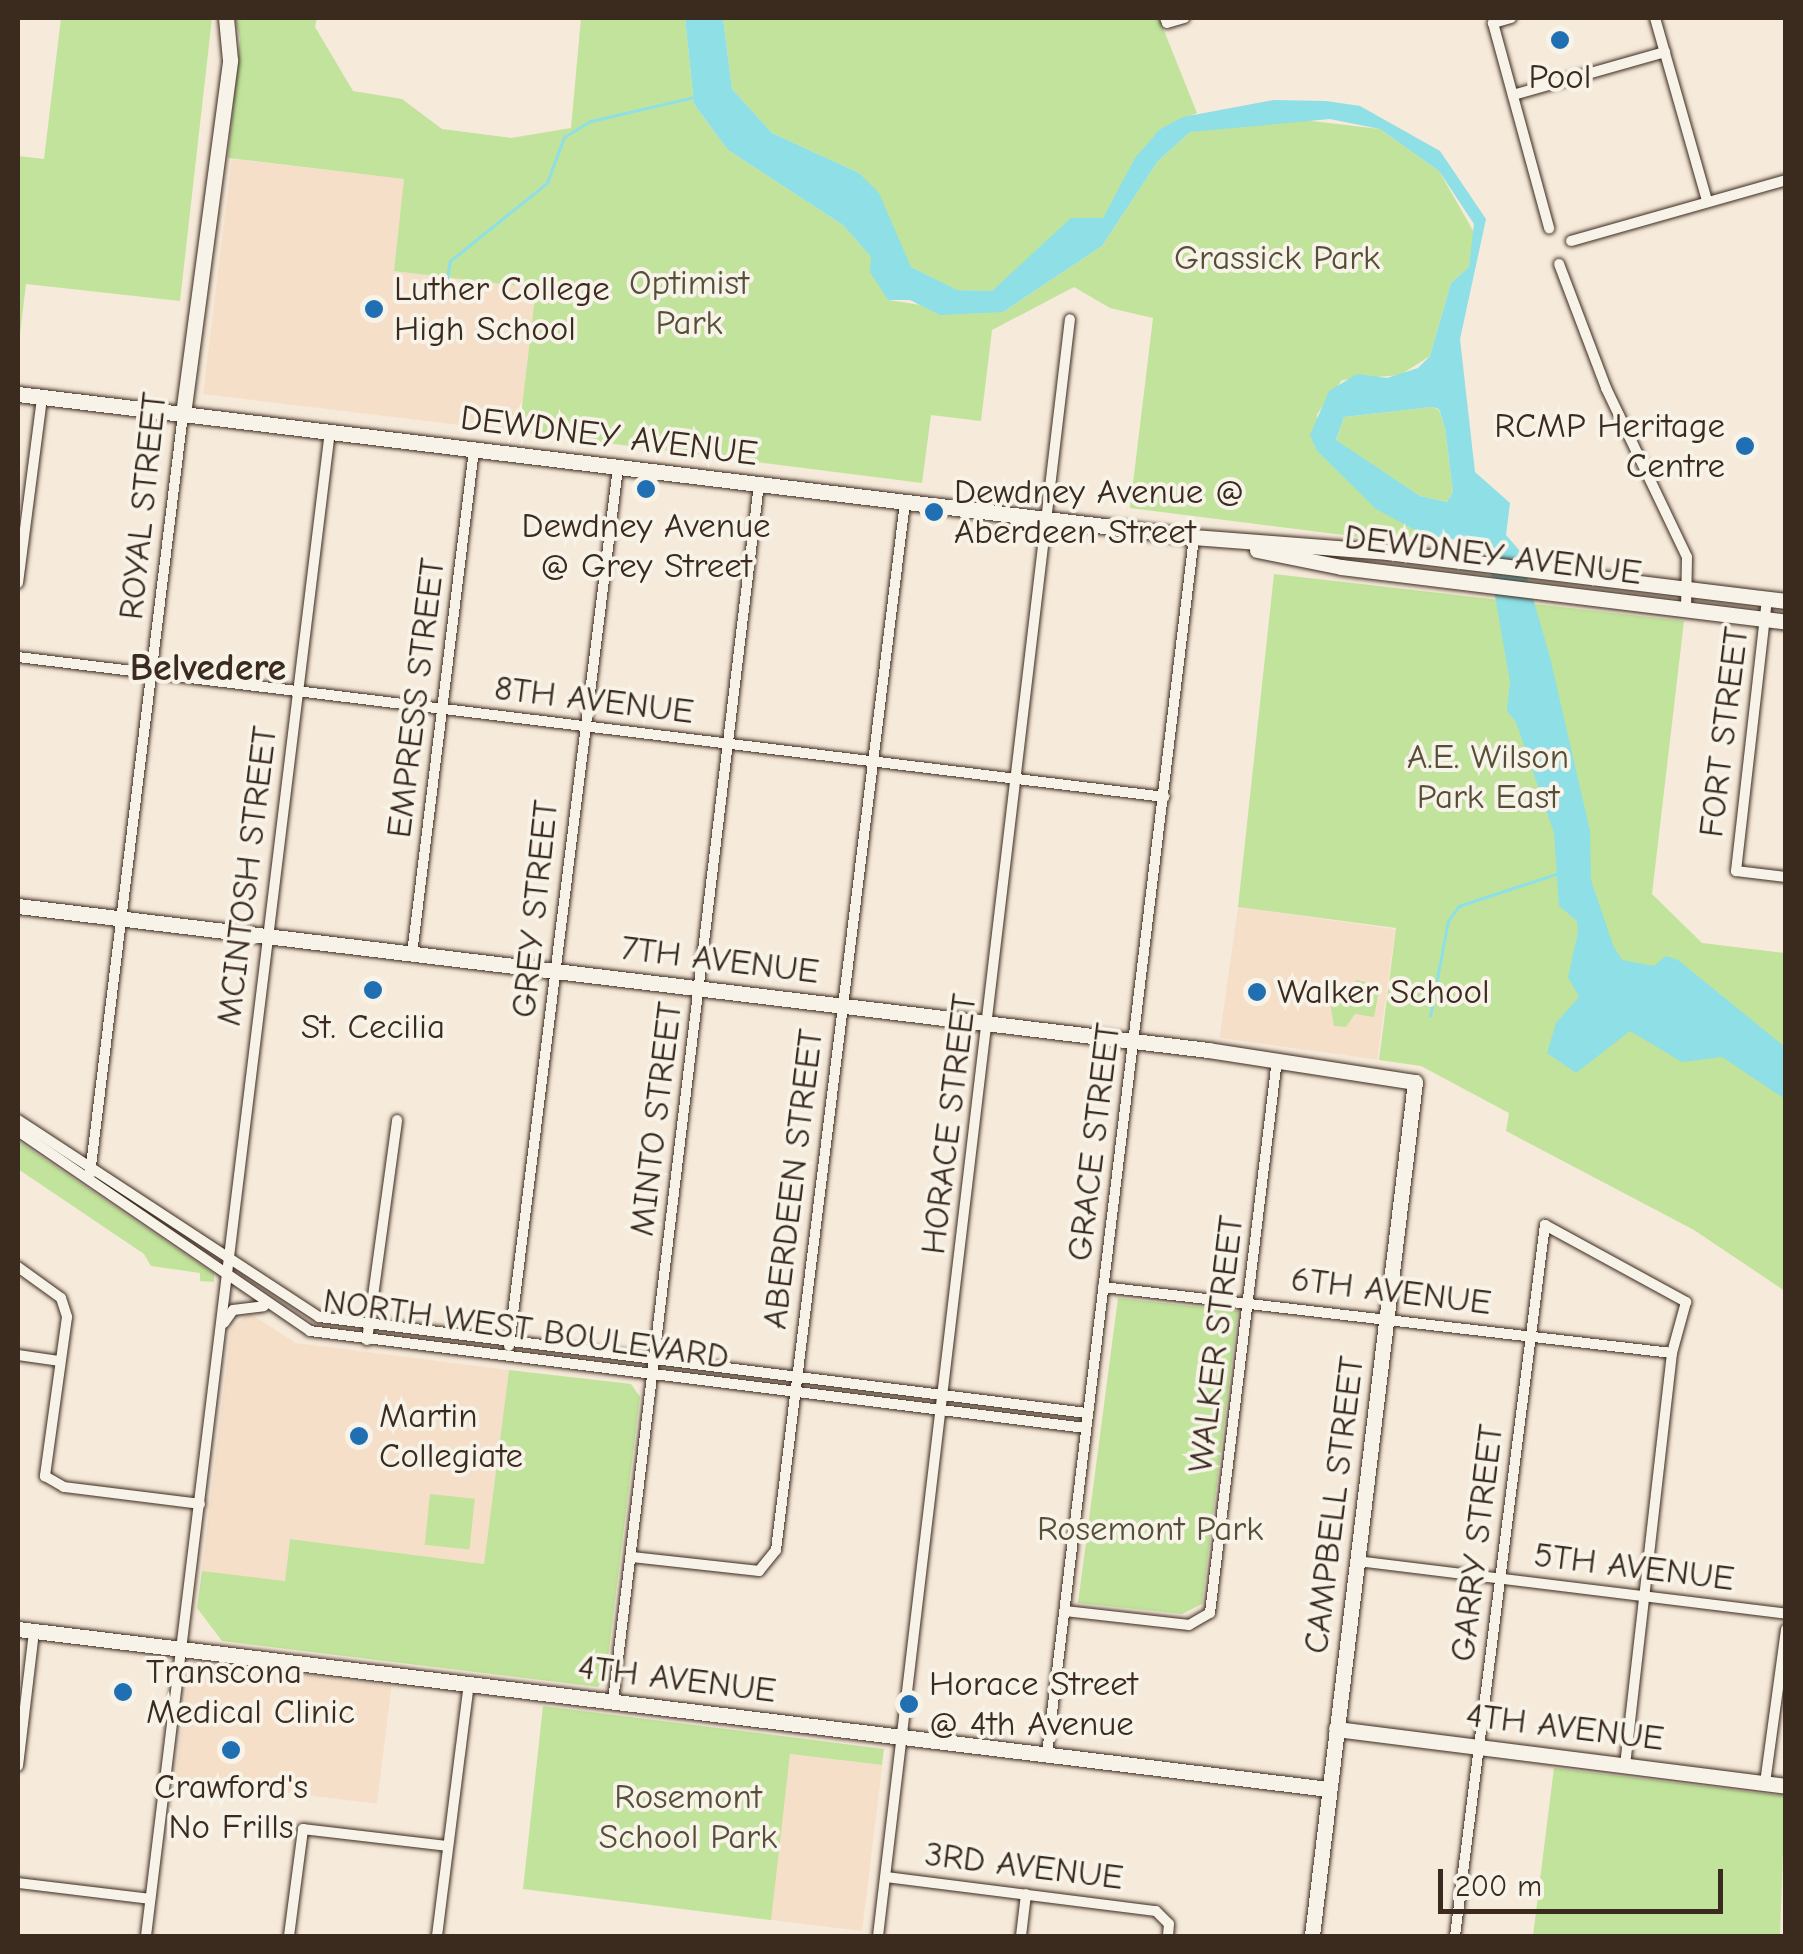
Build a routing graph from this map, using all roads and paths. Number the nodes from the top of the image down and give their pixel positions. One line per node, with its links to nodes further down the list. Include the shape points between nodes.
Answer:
1 (226, 18): 16 (street, ROYAL STREET, via 230,60)
2 (1184, 18): 5 (street)
3 (1508, 18): 7 (street, via 1493,23)
4 (1655, 18): 6 (street)
5 (1166, 20)
6 (1665, 52): 7 (street); 9 (street)
7 (1512, 95): 10 (street)
8 (1786, 180): 9 (street)
9 (1707, 201): 11 (street)
10 (1550, 228)
11 (1571, 240)
12 (1558, 264): 25 (street, via 1606,388 1688,558)
13 (1070, 318): 22 (street, HORACE STREET)
14 (18, 394): 15 (street, DEWDNEY AVENUE)
15 (42, 397): 16 (street, DEWDNEY AVENUE); 24 (street)
16 (183, 414): 17 (street, DEWDNEY AVENUE); 32 (street, ROYAL STREET)
17 (330, 432): 18 (street, DEWDNEY AVENUE); 33 (street, MCINTOSH STREET)
18 (474, 450): 19 (street, DEWDNEY AVENUE); 34 (street, EMPRESS STREET)
19 (618, 467): 20 (street, DEWDNEY AVENUE); 35 (street, GREY STREET)
20 (759, 484): 21 (street, DEWDNEY AVENUE); 36 (street, MINTO STREET)
21 (905, 502): 22 (street, DEWDNEY AVENUE); 37 (street, ABERDEEN STREET)
22 (1050, 520): 23 (street, DEWDNEY AVENUE); 38 (street, HORACE STREET)
23 (1194, 537): 25 (street, DEWDNEY AVENUE); 28 (street, DEWDNEY AVENUE, via 1450,582); 39 (street, GRACE STREET)
24 (18, 583)
25 (1689, 589): 26 (street, DEWDNEY AVENUE); 28 (street)
26 (1768, 599): 27 (street, DEWDNEY AVENUE); 29 (street, FORT STREET)
27 (1786, 601)
28 (1686, 610): 29 (street, DEWDNEY AVENUE)
29 (1765, 620): 30 (street, DEWDNEY AVENUE); 40 (street, FORT STREET, via 1736,872)
30 (1786, 622)
31 (18, 657): 32 (street, 8TH AVENUE)
32 (154, 674): 33 (street, 8TH AVENUE); 42 (street, ROYAL STREET)
33 (297, 692): 34 (street, 8TH AVENUE); 43 (street, MCINTOSH STREET)
34 (442, 710): 35 (street, 8TH AVENUE); 44 (street, EMPRESS STREET)
35 (585, 726): 36 (street, 8TH AVENUE); 45 (street, GREY STREET)
36 (728, 743): 37 (street, 8TH AVENUE); 46 (street, MINTO STREET)
37 (872, 762): 38 (street, 8TH AVENUE); 47 (street, ABERDEEN STREET)
38 (1018, 779): 39 (street, 8TH AVENUE); 48 (street, HORACE STREET)
39 (1164, 798): 49 (street, GRACE STREET)
40 (1786, 877)
41 (18, 906): 42 (street, 7TH AVENUE)
42 (122, 918): 43 (street, 7TH AVENUE); 55 (street, ROYAL STREET)
43 (268, 936): 44 (street, 7TH AVENUE); 56 (street, MCINTOSH STREET)
44 (412, 954): 45 (street, 7TH AVENUE)
45 (555, 970): 46 (street, 7TH AVENUE); 67 (street, GREY STREET)
46 (700, 988): 47 (street, 7TH AVENUE); 72 (street, MINTO STREET)
47 (842, 1006): 48 (street, 7TH AVENUE); 74 (street, ABERDEEN STREET)
48 (989, 1023): 49 (street, 7TH AVENUE); 76 (street, HORACE STREET)
49 (1134, 1042): 50 (street, 7TH AVENUE); 59 (street, GRACE STREET)
50 (1277, 1058): 51 (street, 7TH AVENUE); 60 (street, WALKER STREET)
51 (1415, 1082): 62 (street, CAMPBELL STREET)
52 (18, 1120): 55 (street, NORTH WEST BOULEVARD)
53 (397, 1120): 63 (street)
54 (18, 1131): 55 (street, NORTH WEST BOULEVARD)
55 (89, 1175): 56 (street, NORTH WEST BOULEVARD); 58 (street, NORTH WEST BOULEVARD)
56 (229, 1263): 58 (street, MCINTOSH STREET); 63 (street, NORTH WEST BOULEVARD, via 319,1317)
57 (18, 1268): 71 (street, via 61,1298 67,1317)
58 (227, 1276): 61 (street, NORTH WEST BOULEVARD); 64 (street, MCINTOSH STREET)
59 (1104, 1287): 60 (street, 6TH AVENUE); 78 (street, GRACE STREET)
60 (1249, 1303): 62 (street, 6TH AVENUE); 85 (street, WALKER STREET, via 1210,1613 1189,1625)
61 (271, 1307): 64 (street, via 250,1303 233,1310); 66 (street, NORTH WEST BOULEVARD, via 310,1331)
62 (1388, 1318): 65 (street, 6TH AVENUE); 82 (street, CAMPBELL STREET)
63 (369, 1325): 66 (street); 67 (street, NORTH WEST BOULEVARD)
64 (220, 1328): 80 (street, MCINTOSH STREET)
65 (1530, 1335): 68 (street, 6TH AVENUE); 68 (street, GARRY STREET, via 1545,1225 1686,1302); 83 (street, GARRY STREET)
66 (367, 1340): 70 (street, NORTH WEST BOULEVARD)
67 (510, 1342): 70 (street, GREY STREET); 72 (street, NORTH WEST BOULEVARD)
68 (1672, 1353): 84 (street)
69 (18, 1356): 71 (street)
70 (508, 1357): 73 (street, NORTH WEST BOULEVARD)
71 (58, 1360): 80 (street, via 45,1476 64,1487)
72 (654, 1360): 73 (street, MINTO STREET); 74 (street, NORTH WEST BOULEVARD)
73 (652, 1375): 75 (street, NORTH WEST BOULEVARD); 81 (street, MINTO STREET)
74 (796, 1378): 75 (street, ABERDEEN STREET); 76 (street, NORTH WEST BOULEVARD)
75 (794, 1392): 77 (street, NORTH WEST BOULEVARD); 81 (street, ABERDEEN STREET, via 776,1550 768,1564 759,1571)
76 (944, 1396): 77 (street, HORACE STREET); 78 (street, NORTH WEST BOULEVARD)
77 (942, 1411): 79 (street, NORTH WEST BOULEVARD); 93 (street, HORACE STREET)
78 (1087, 1414): 79 (street, GRACE STREET)
79 (1086, 1428): 85 (street, GRACE STREET)
80 (200, 1504): 89 (street, MCINTOSH STREET)
81 (632, 1557): 91 (street, MINTO STREET)
82 (1357, 1561): 83 (street, 5TH AVENUE); 92 (street, CAMPBELL STREET)
83 (1501, 1578): 84 (street, 5TH AVENUE); 94 (street, GARRY STREET)
84 (1645, 1596): 86 (street, 5TH AVENUE); 96 (street)
85 (1065, 1611): 95 (street, GRACE STREET)
86 (1786, 1614)
87 (1786, 1628): 98 (street)
88 (26, 1630): 89 (street, 4TH AVENUE); 97 (street)
89 (181, 1650): 90 (street, 4TH AVENUE); 105 (street, MCINTOSH STREET)
90 (469, 1684): 91 (street, 4TH AVENUE); 101 (street)
91 (613, 1701): 93 (street, 4TH AVENUE)
92 (1336, 1728): 94 (street, 4TH AVENUE); 100 (street, CAMPBELL STREET)
93 (901, 1738): 95 (street, 4TH AVENUE); 102 (street, HORACE STREET)
94 (1478, 1746): 96 (street, 4TH AVENUE); 113 (street, GARRY STREET)
95 (1047, 1754): 100 (street, 4TH AVENUE)
96 (1625, 1765): 98 (street, 4TH AVENUE)
97 (18, 1766)
98 (1764, 1783): 99 (street, 4TH AVENUE)
99 (1786, 1786)
100 (1329, 1790): 112 (street, CAMPBELL STREET)
101 (448, 1846): 107 (street, via 302,1830); 108 (street)
102 (886, 1877): 104 (street, 3RD AVENUE); 109 (street, HORACE STREET)
103 (18, 1883): 105 (street)
104 (1026, 1894): 110 (street); 111 (street, 3RD AVENUE, via 1156,1911 1168,1924)
105 (150, 1899): 106 (street, MCINTOSH STREET)
106 (146, 1936)
107 (289, 1936)
108 (437, 1936)
109 (878, 1936)
110 (1021, 1936)
111 (1168, 1936)
112 (1312, 1936)
113 (1455, 1936)

